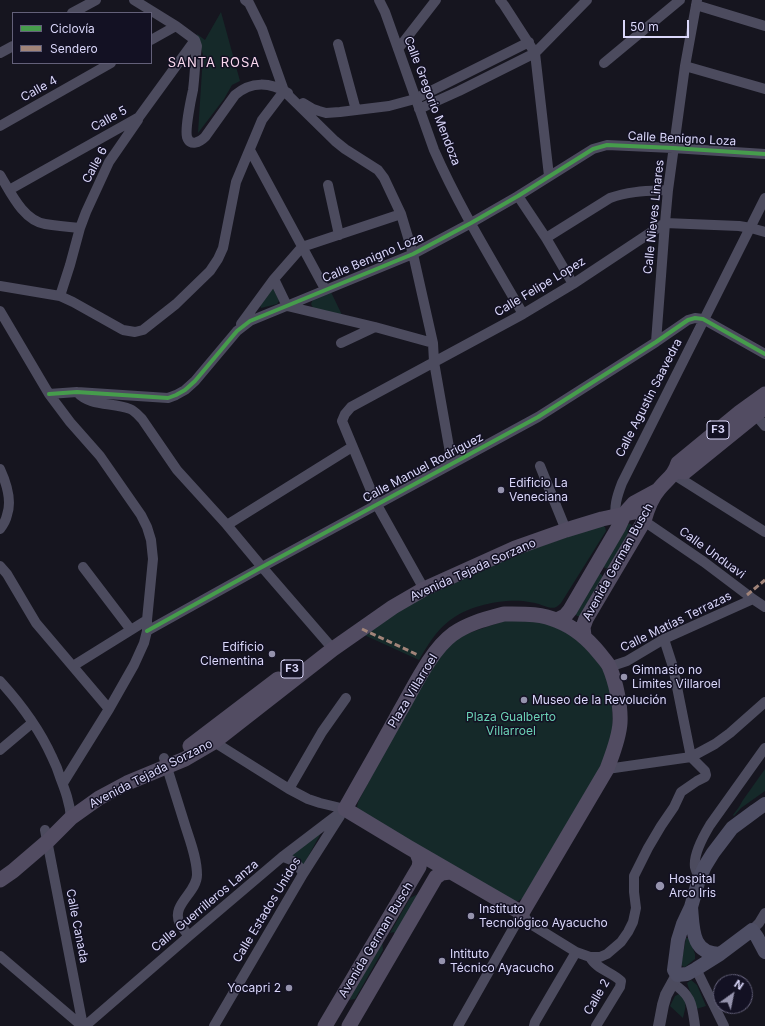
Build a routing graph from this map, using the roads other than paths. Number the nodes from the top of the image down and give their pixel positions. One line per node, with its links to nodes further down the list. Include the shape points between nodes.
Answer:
1 (96, 0): 10 (street)
2 (134, 0): 11 (street)
3 (380, 0): 18 (street, Calle Gregorio Mendoza)
4 (436, 0): 18 (street)
5 (588, 0): 20 (street)
6 (680, 0): 21 (street)
7 (247, 1): 25 (street, via 262,29)
8 (505, 2): 15 (street)
9 (696, 3): 12 (street); 23 (street, Calle Nieves Linares)
10 (74, 12)
11 (176, 26): 13 (street); 14 (street)
12 (765, 26)
13 (152, 39)
14 (195, 40): 25 (street, via 197,46 187,126 187,137 191,141 195,143 205,137 241,90 260,84); 29 (street, Calle 5)
15 (529, 42): 20 (street); 26 (street)
16 (338, 44): 28 (street)
17 (12, 47): 19 (street)
18 (398, 49): 26 (street, Calle Gregorio Mendoza)
19 (0, 53)
20 (535, 53): 27 (street); 35 (street)
21 (604, 63)
22 (109, 64): 30 (street, Calle 4)
23 (685, 66): 24 (street); 31 (street, Calle Nieves Linares)
24 (765, 89)
25 (284, 91): 28 (street, via 319,112); 32 (street, via 262,120); 41 (street, via 335,141 378,170)
26 (415, 99): 27 (street, Calle Gregorio Mendoza); 28 (street, via 389,106)
27 (419, 109): 42 (street, Calle Gregorio Mendoza, via 442,168)
28 (356, 110)
29 (140, 117): 37 (street, Calle 5); 44 (street, Calle 6, via 109,162)
30 (0, 126)
31 (674, 148): 33 (street, Calle Benigno Loza); 35 (street, Calle Benigno Loza, via 607,145 593,149); 38 (street, Calle Nieves Linares)
32 (250, 150): 49 (street); 55 (street, via 236,182 223,248 218,258 210,271 176,304 143,330 129,332 118,328)
33 (765, 154)
34 (0, 176): 37 (street)
35 (549, 176): 39 (street, Calle Benigno Loza)
36 (328, 185): 47 (street)
37 (9, 190): 44 (street, via 35,221)
38 (668, 190): 43 (street, Calle Nieves Linares); 48 (street, via 620,194)
39 (518, 196): 42 (street, Calle Benigno Loza); 48 (street)
40 (765, 198): 45 (street, Calle Agustin Saavedra)
41 (402, 214): 47 (street); 50 (street)
42 (471, 223): 50 (street, Calle Benigno Loza); 58 (street, Calle Gregorio Mendoza)
43 (664, 223): 45 (street); 52 (street, Calle Felipe Lopez); 62 (street, Calle Nieves Linares)
44 (80, 228): 55 (street, Calle 6)
45 (751, 228): 46 (street); 59 (street, Calle Agustin Saavedra)
46 (765, 232)
47 (339, 235): 49 (street)
48 (546, 238): 52 (street)
49 (302, 247): 51 (street); 54 (street)
50 (413, 254): 54 (street, Calle Benigno Loza); 64 (street)
51 (274, 279): 56 (street); 61 (street)
52 (573, 284): 58 (street, Calle Felipe Lopez)
53 (0, 286): 55 (street)
54 (325, 289): 56 (street, Calle Benigno Loza)
55 (60, 296)
56 (287, 306): 60 (street); 61 (street, Calle Benigno Loza, via 250,320)
57 (0, 311): 68 (street)
58 (523, 314): 66 (street, Calle Felipe Lopez)
59 (703, 319): 62 (street, Calle Manuel Rodriguez, via 688,320); 65 (street); 79 (street, Calle Agustin Saavedra, via 622,483 618,494)
60 (375, 327): 63 (street); 64 (street)
61 (237, 330): 67 (street, Calle Benigno Loza, via 195,381 176,395 168,398)
62 (656, 342): 73 (street, Calle Manuel Rodriguez, via 538,417)
63 (341, 343)
64 (432, 343): 66 (street)
65 (765, 354)
66 (434, 362): 72 (street, Calle Felipe Lopez, via 351,407 342,421); 73 (street)
67 (77, 392): 68 (street, Calle Benigno Loza); 81 (street, via 88,401 121,406 137,413 177,470)
68 (49, 394): 93 (street, via 100,456 147,527 153,559)
69 (765, 394): 76 (main road, F3, via 678,463)
70 (760, 410): 71 (street); 76 (main road, F3, via 685,472)
71 (765, 426)
72 (352, 447): 78 (street); 81 (street)
73 (452, 464): 78 (street, Calle Manuel Rodriguez)
74 (540, 466): 82 (street)
75 (0, 469): 83 (street, via 9,505)
76 (674, 473): 77 (main road, F3); 84 (street)
77 (658, 490): 79 (main road, Avenida German Busch / F3); 80 (main road, Avenida German Busch / F3)
78 (377, 505): 87 (street, Calle Manuel Rodriguez); 90 (street)
79 (622, 513): 80 (main road, Avenida Tejada Sorzano / F3); 82 (main road, Avenida Tejada Sorzano / F3); 88 (main road, Avenida German Busch)
80 (646, 515): 89 (main road, Avenida German Busch); 91 (street, Calle Unduavi)
81 (227, 526): 87 (street)
82 (564, 527): 90 (main road, Avenida Tejada Sorzano / F3, via 504,544)
83 (0, 529)
84 (765, 532)
85 (0, 566): 101 (street, via 36,623)
86 (83, 567): 95 (street)
87 (262, 567): 96 (street, Calle Manuel Rodriguez); 99 (street)
88 (595, 567): 89 (main road); 94 (main road, Avenida German Busch, via 570,610)
89 (612, 576): 97 (main road, Avenida German Busch, via 586,619 583,627)
90 (422, 585): 99 (main road, Avenida Tejada Sorzano / F3, via 387,600)
91 (753, 599): 92 (street, Calle Unduavi); 98 (street, Calle Matías Terrazas)
92 (765, 607)
93 (147, 620): 95 (street); 96 (street)
94 (557, 620): 97 (main road, Plaza Villarroel); 116 (main road, Plaza Villarroel, via 533,615 504,614 481,620 452,635 429,661)
95 (131, 630): 101 (street)
96 (147, 631): 105 (street, via 139,656)
97 (584, 636): 100 (main road, Plaza Villarroel)
98 (664, 639): 100 (street, Calle Matías Terrazas, via 627,661); 110 (street, via 673,667)
99 (330, 646): 107 (main road, Avenida Tejada Sorzano / F3)
100 (609, 665): 112 (main road, Plaza Villarroel, via 619,698 620,723)
101 (73, 666): 105 (street)
102 (0, 682): 106 (street)
103 (346, 698): 114 (street, via 322,732)
104 (765, 702): 110 (street, via 730,733)
105 (109, 709): 113 (street)
106 (32, 723): 109 (street); 113 (street, via 52,756)
107 (209, 739): 111 (main road, Avenida Tejada Sorzano / F3, via 186,748); 114 (street)
108 (765, 748): 124 (street, via 703,837 695,865)
109 (0, 750)
110 (691, 757): 112 (street); 135 (street, via 706,775 681,792 644,855 634,876 636,908 628,932 607,954)
111 (166, 762): 117 (main road, Avenida Tejada Sorzano / F3, via 120,776); 130 (street, via 197,869 195,884 178,910 177,917)
112 (607, 770): 127 (main road, Plaza Villarroel)
113 (63, 783): 117 (street)
114 (289, 788): 116 (street, via 320,804)
115 (765, 804): 124 (main road, via 732,828 713,853)
116 (345, 809): 119 (main road); 120 (street, Calle Guerrilleros Lanza); 123 (street, Calle Estados Unidos)
117 (71, 812): 118 (main road, Avenida Tejada Sorzano / F3)
118 (46, 836): 121 (main road, Avenida Tejada Sorzano / F3); 125 (main road, Avenida Tejada Sorzano / F3, via 13,871); 138 (street, Calle Canada)
119 (417, 853): 122 (main road); 140 (main road, Avenida German Busch, via 419,867)
120 (282, 857): 123 (street, via 295,861); 130 (street, Calle Guerrilleros Lanza)
121 (0, 869)
122 (450, 872): 127 (main road); 141 (main road, Avenida German Busch, via 436,877)
123 (303, 874): 139 (street, Calle Estados Unidos)
124 (699, 879): 126 (main road)
125 (0, 880)
126 (692, 907): 133 (main road, via 694,933 699,946 707,952); 137 (main road, via 678,940)
127 (522, 913): 131 (street, via 528,923); 142 (street)
128 (765, 914): 129 (street)
129 (752, 930): 132 (main road); 133 (main road)
130 (189, 936): 138 (street, Calle Guerrilleros Lanza)
131 (576, 952): 135 (street); 143 (street)
132 (765, 952)
133 (720, 954): 136 (main road)
134 (0, 956): 138 (street)
135 (590, 957): 144 (street, Calle 2, via 592,962 621,981 620,988)
136 (696, 969): 137 (main road); 147 (street)
137 (674, 979): 145 (street, via 666,995); 146 (street, via 692,1005)
138 (84, 1026)
139 (214, 1026)
140 (325, 1026)
141 (349, 1026)
142 (458, 1026)
143 (534, 1026)
144 (596, 1026)
145 (659, 1026)
146 (695, 1026)
147 (724, 1026)

